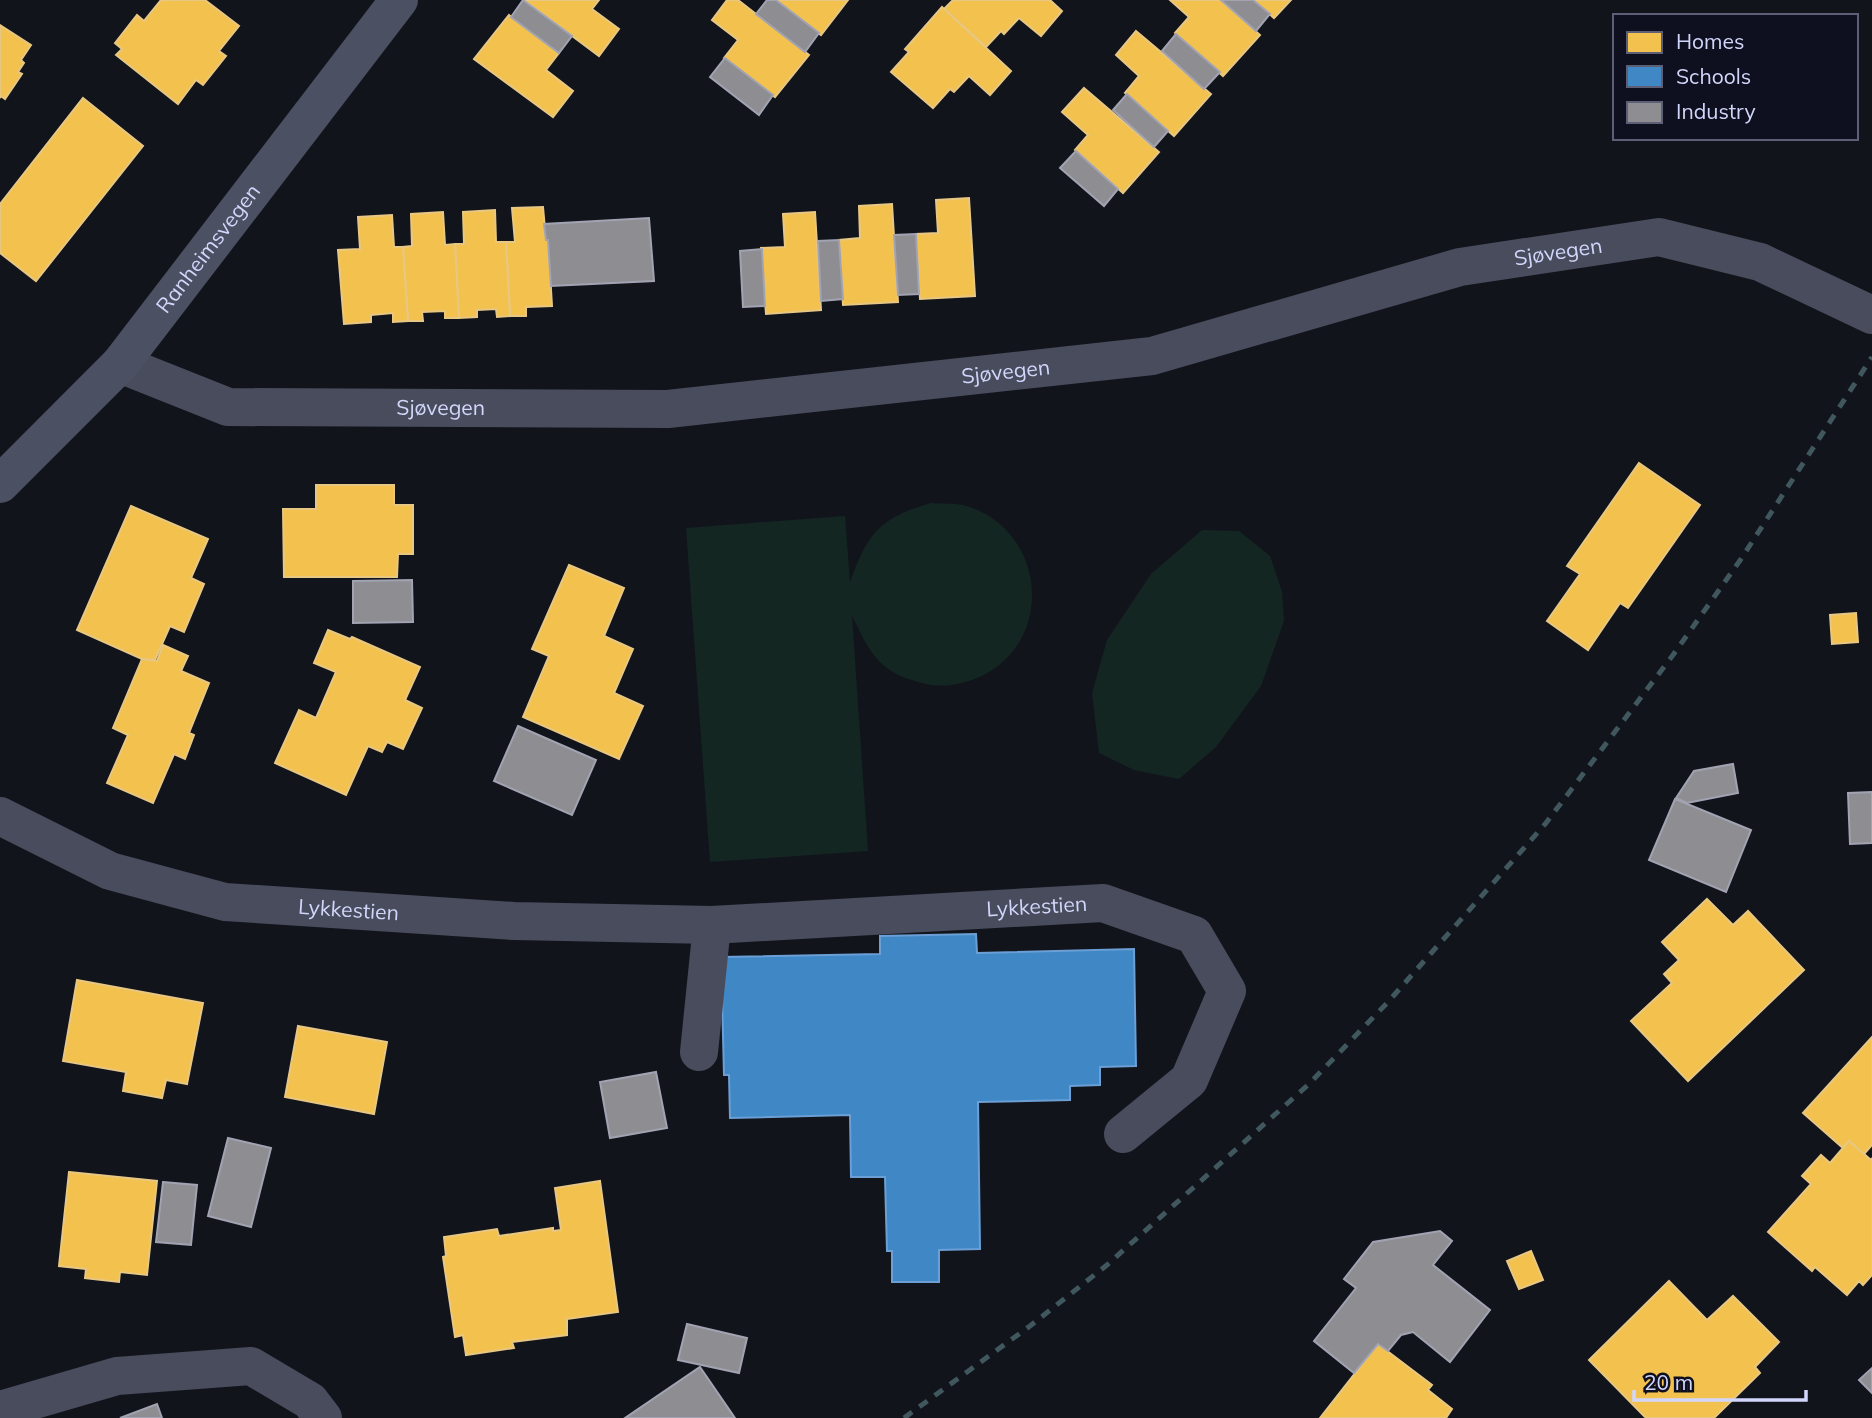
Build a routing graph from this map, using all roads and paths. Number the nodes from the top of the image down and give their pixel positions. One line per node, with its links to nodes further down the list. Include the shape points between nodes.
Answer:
1 (399, 0): 3 (street, Ranheimsvegen)
2 (1872, 315): 3 (street, Sjøvegen, via 1760,262 1659,237 1460,267 1152,356 668,409 228,407)
3 (120, 364): 4 (street, Ranheimsvegen)
4 (0, 484)
5 (0, 816): 6 (street, Lykkestien, via 110,871 225,902 514,921)
6 (712, 925): 7 (street); 8 (street, Lykkestien, via 1102,902 1194,936 1227,992 1189,1080)
7 (699, 1052)
8 (1124, 1134)
9 (0, 1410): 10 (street, via 117,1376 251,1366 310,1401)
10 (323, 1418)

